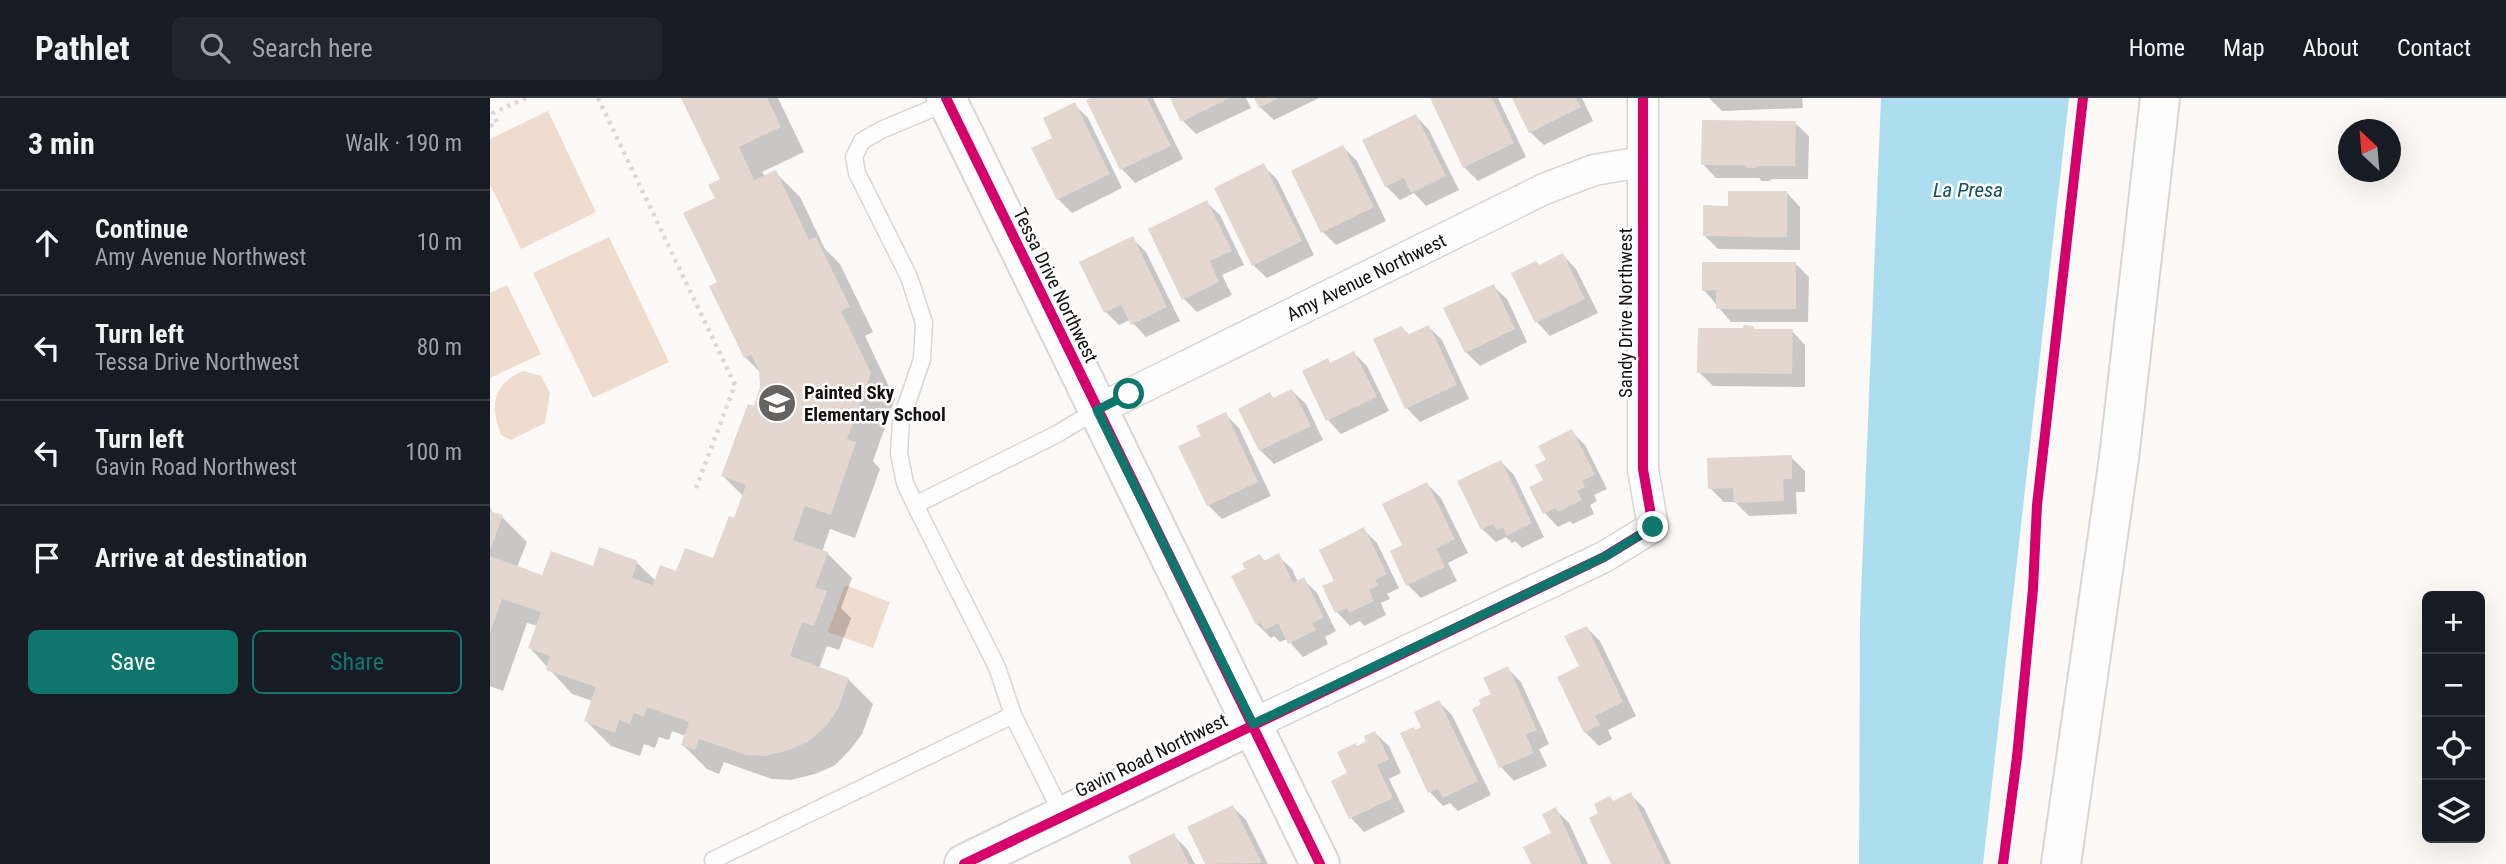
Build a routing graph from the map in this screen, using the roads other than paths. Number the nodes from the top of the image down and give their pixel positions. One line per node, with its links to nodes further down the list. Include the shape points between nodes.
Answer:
1 (1643, 98): 4 (street, Sandy Drive Northwest)
2 (2160, 98): 14 (main road, via 2119,458)
3 (950, 99): 5 (main road, Tessa Drive Northwest); 6 (lane, via 862,141 854,157 857,173 909,277 925,323 922,359 901,421 899,453)
4 (1642, 162): 5 (street, Amy Avenue Northwest, via 1594,170 1544,189); 7 (street, Sandy Drive Northwest, via 1643,469)
5 (1097, 410): 6 (lane); 9 (main road, Tessa Drive Northwest)
6 (915, 505): 8 (lane, via 997,667)
7 (1653, 527): 9 (street, Gavin Road Northwest, via 1604,557)
8 (1013, 715): 10 (lane); 11 (lane)
9 (1253, 724): 10 (main road, Gavin Road Northwest); 13 (main road, Tessa Drive Northwest)
10 (1063, 817): 12 (main road, Gavin Road Northwest)
11 (711, 863)
12 (964, 864)
13 (1320, 864)
14 (2061, 864)

